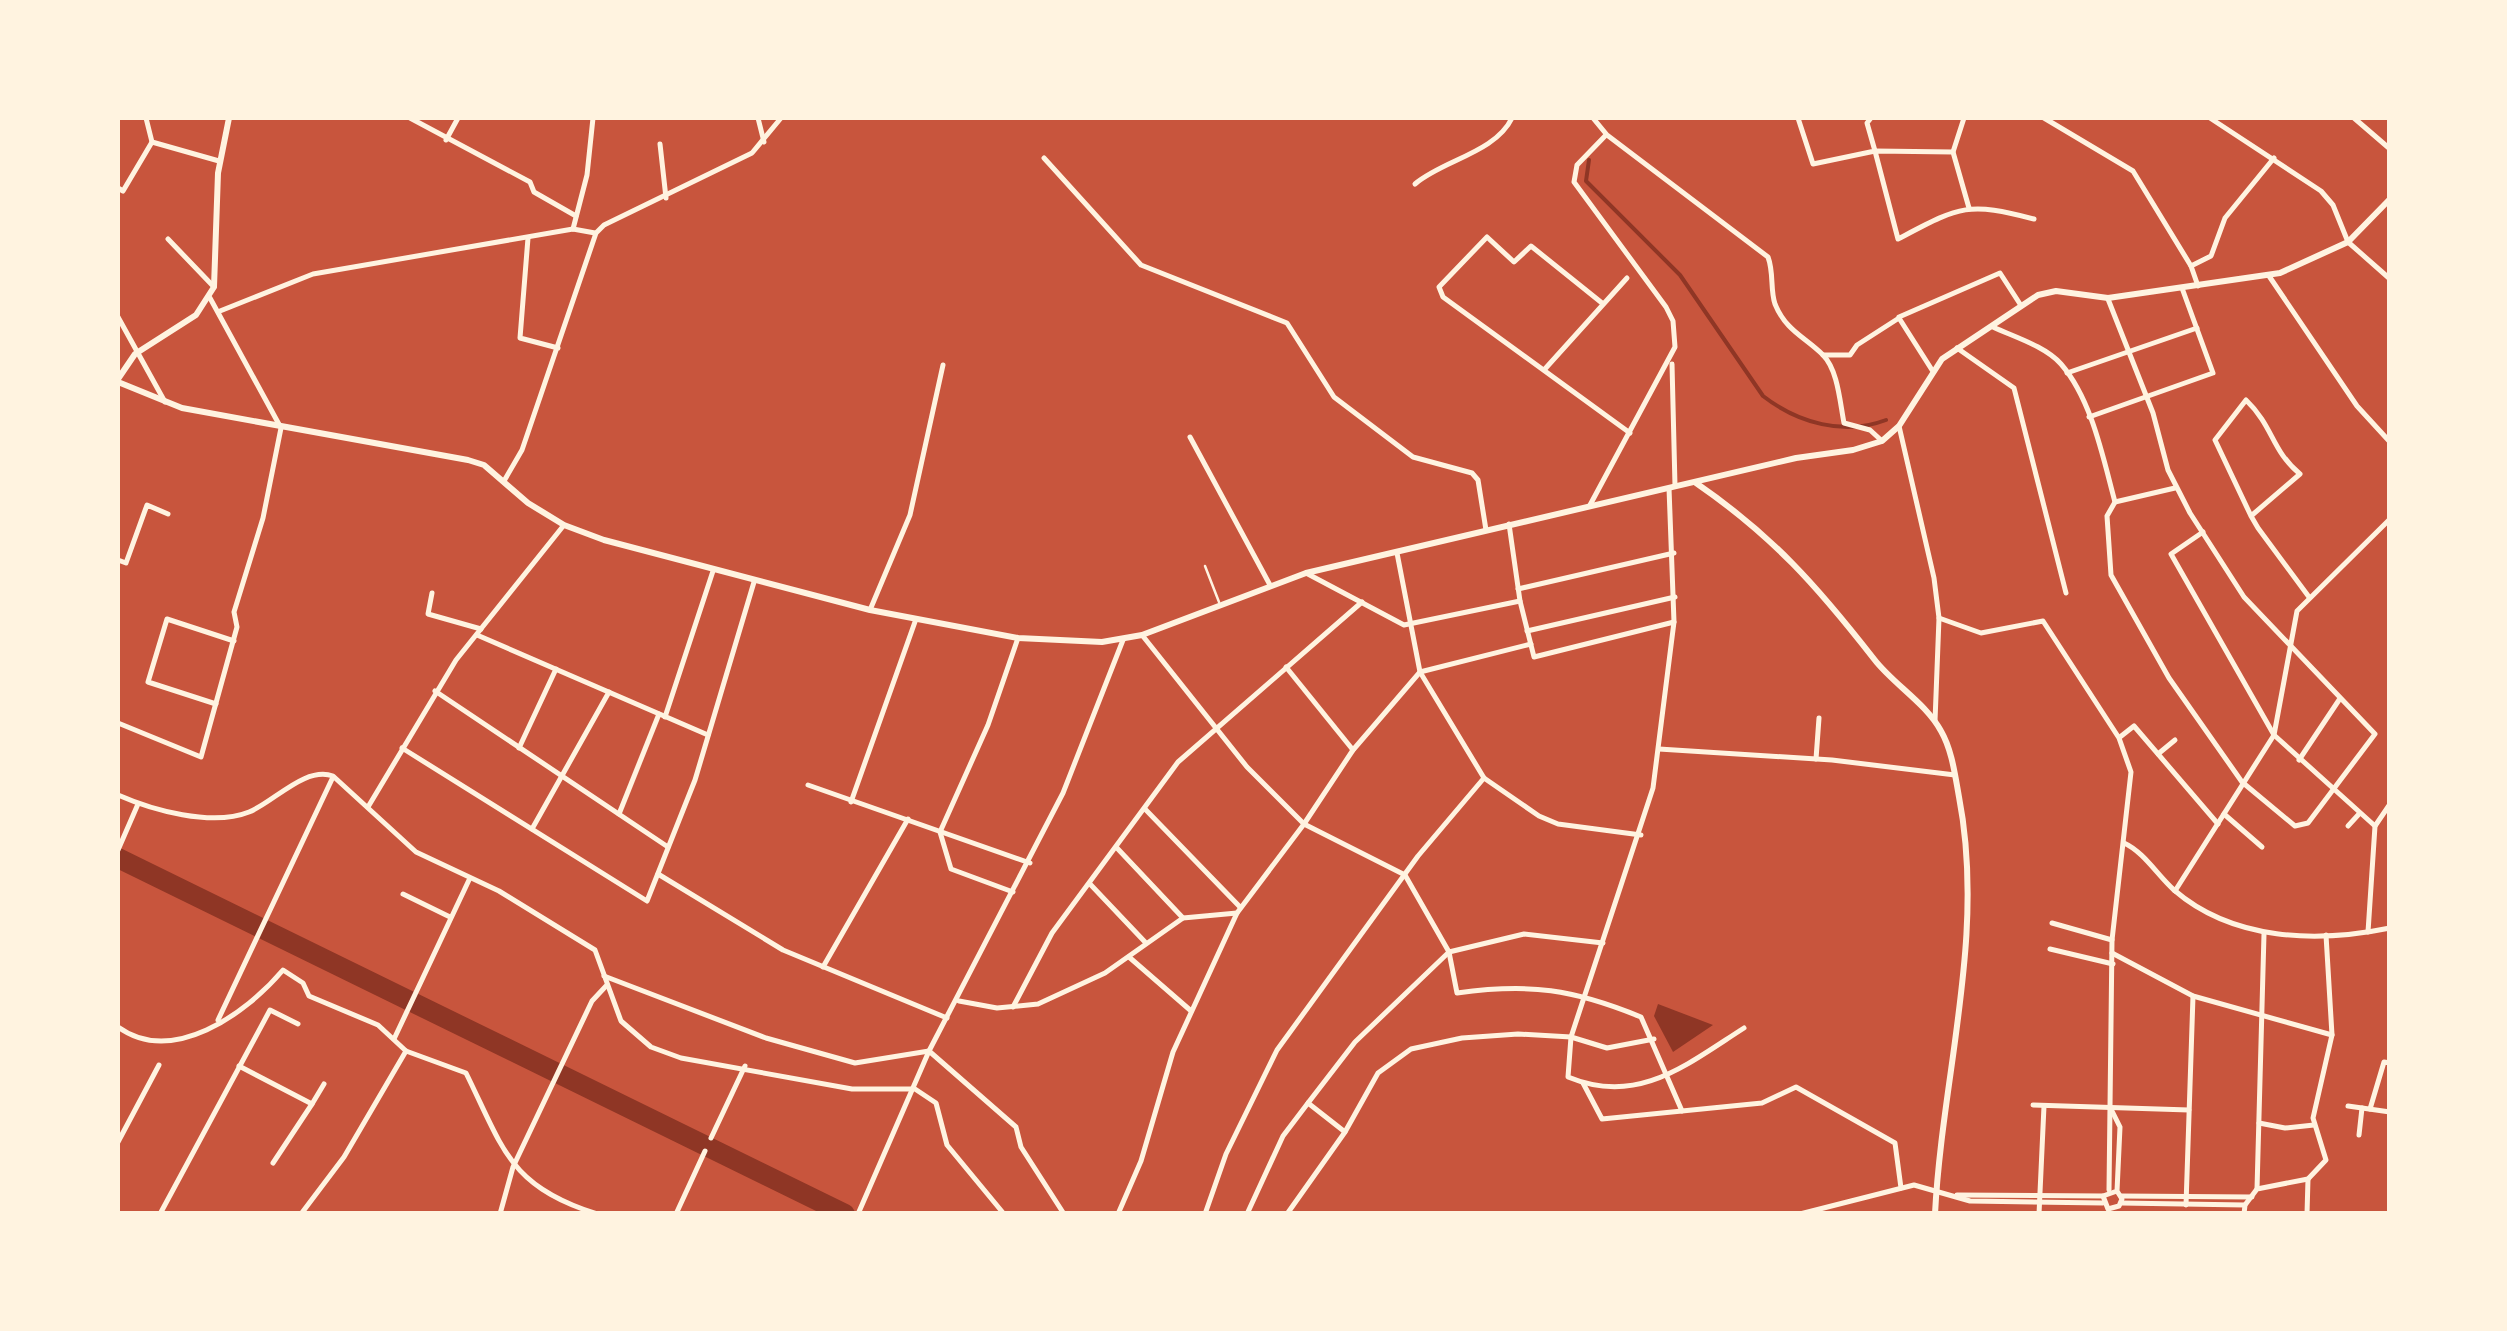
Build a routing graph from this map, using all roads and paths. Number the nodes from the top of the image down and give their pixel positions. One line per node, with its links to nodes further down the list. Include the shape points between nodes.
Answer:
1 (146, 118): 18 (street)
2 (229, 118): 26 (street)
3 (410, 118): 17 (street)
4 (458, 118): 17 (street)
5 (593, 118): 32 (street)
6 (758, 118): 19 (street)
7 (780, 118): 19 (street)
8 (1512, 118): 27 (street, via 1495,139)
9 (1593, 118): 16 (street)
10 (1798, 118): 22 (street, via 1813,164)
11 (1871, 118): 22 (street)
12 (1964, 118): 23 (street)
13 (2044, 118): 39 (street, via 2133,172)
14 (2210, 118): 25 (street)
15 (2354, 118): 21 (street)
16 (1606, 135): 59 (street, via 1768,258 1778,308 1798,339); 60 (street, via 1577,166 1574,182 1670,313 1676,333)
17 (446, 140): 32 (street, via 530,182 534,192)
18 (152, 142): 26 (street); 28 (street, via 123,191)
19 (764, 142): 29 (street)
20 (660, 144): 29 (street)
21 (2390, 149)
22 (1875, 151): 23 (street); 31 (street, via 1898,239 1956,208)
23 (1954, 152): 31 (street)
24 (1044, 158): 86 (street, via 1141,265 1287,323 1334,397 1413,456 1472,472)
25 (2274, 158): 38 (street, via 2333,205); 39 (street, via 2225,218 2210,256)
26 (220, 161): 44 (street)
27 (1415, 184)
28 (118, 188)
29 (666, 198): 35 (street)
30 (2390, 199): 38 (street)
31 (1969, 208): 33 (street)
32 (576, 216): 34 (street)
33 (2034, 219)
34 (573, 230): 35 (street); 36 (street)
35 (596, 234): 55 (street)
36 (528, 238): 50 (street, via 313,274); 55 (street, via 520,338)
37 (168, 240): 44 (street)
38 (2348, 242): 40 (street); 42 (street)
39 (2192, 266): 43 (street)
40 (2270, 276): 43 (street); 74 (street)
41 (1627, 278): 48 (street)
42 (2390, 279)
43 (2198, 286): 45 (street)
44 (214, 287): 46 (street)
45 (2182, 288): 47 (street); 54 (street)
46 (210, 298): 50 (street); 58 (street, via 196,315)
47 (2108, 298): 49 (street, via 2056,292); 57 (street)
48 (1602, 303): 62 (street); 62 (street, via 1531,246 1514,262 1488,237 1439,288)
49 (2020, 304): 52 (street, via 2000,274); 53 (street)
50 (220, 312): 70 (street)
51 (118, 318): 58 (street)
52 (1898, 318): 59 (street, via 1850,354); 63 (street)
53 (1992, 327): 56 (street); 64 (street, via 2059,361)
54 (2196, 328): 57 (street); 66 (street, via 2213,372)
55 (558, 348): 75 (street)
56 (1958, 348): 63 (street); 98 (street, via 2014,388)
57 (2127, 350): 64 (street); 66 (street)
58 (140, 351): 65 (street); 67 (street)
59 (1823, 355): 73 (street, via 1844,423)
60 (1672, 361): 71 (street); 77 (street)
61 (943, 365): 104 (street, via 910,515)
62 (1544, 370): 71 (street)
63 (1932, 370): 69 (street)
64 (2067, 373): 68 (street)
65 (118, 381): 67 (street)
66 (2147, 398): 68 (street); 78 (street)
67 (166, 404): 70 (street)
68 (2089, 417): 79 (street)
69 (1899, 426): 73 (street); 105 (street)
70 (281, 428): 75 (street, via 468,460); 114 (street, via 234,612)
71 (1630, 433): 80 (street)
72 (1190, 437): 95 (street)
73 (1882, 440): 76 (street)
74 (2390, 442)
75 (504, 482): 85 (street)
76 (1695, 482): 77 (street); 126 (street, via 1752,522 1817,586 1888,676)
77 (1672, 487): 80 (street); 89 (street)
78 (2175, 488): 79 (street); 87 (street)
79 (2114, 502): 144 (street, via 2107,516 2111,575 2169,678)
80 (1590, 505): 84 (street)
81 (168, 514): 90 (street, via 147,506 126,563)
82 (2251, 516): 82 (street, via 2300,474 2278,456 2268,420 2246,400 2214,440); 99 (street)
83 (2390, 519): 99 (street)
84 (1509, 524): 86 (street); 96 (street)
85 (564, 525): 92 (street); 110 (street)
86 (1486, 530): 88 (street)
87 (2203, 532): 116 (street, via 2244,597); 129 (street, via 2171,554)
88 (1397, 550): 93 (street); 108 (street)
89 (1674, 553): 96 (street); 100 (street)
90 (118, 560)
91 (1205, 566): 103 (lane)
92 (712, 571): 94 (street); 124 (street)
93 (1306, 573): 95 (street); 102 (street)
94 (754, 582): 104 (street); 130 (street)
95 (1270, 584): 103 (street)
96 (1518, 589): 101 (street)
97 (432, 593): 110 (street, via 428,614)
98 (2066, 593)
99 (2309, 596): 116 (street, via 2297,611)
100 (1675, 597): 107 (street); 109 (street)
101 (1520, 601): 108 (street); 109 (street)
102 (1362, 602): 108 (street); 117 (street)
103 (1220, 604): 111 (street)
104 (870, 610): 106 (street)
105 (1939, 618): 126 (street); 131 (street, via 1981,634 2042,622)
106 (916, 619): 112 (street); 148 (street)
107 (1674, 622): 115 (street, via 1534,657); 135 (street)
108 (1411, 624): 119 (street)
109 (1528, 631): 115 (street)
110 (480, 632): 118 (street); 120 (street)
111 (1142, 635): 113 (street); 128 (street)
112 (1018, 638): 113 (street); 162 (street)
113 (1123, 640): 169 (street)
114 (234, 641): 123 (street); 123 (street, via 168,620 148,682)
115 (1531, 644): 119 (street)
116 (2290, 648): 122 (street); 129 (street)
117 (1286, 667): 128 (street); 136 (street)
118 (556, 669): 121 (street); 134 (street)
119 (1420, 672): 136 (street); 142 (street)
120 (435, 692): 133 (street); 134 (street)
121 (609, 692): 124 (street); 143 (street)
122 (2339, 700): 139 (street); 146 (street, via 2375,734)
123 (216, 704): 127 (street, via 202,757)
124 (662, 716): 130 (street); 155 (street)
125 (1820, 718): 138 (street)
126 (1935, 721): 140 (street)
127 (118, 723)
128 (1214, 727): 152 (street); 157 (street)
129 (2274, 735): 139 (street); 144 (street)
130 (709, 736): 166 (street)
131 (2118, 738): 137 (street, via 2134,726); 164 (street, via 2131,772)
132 (2175, 740): 137 (street)
133 (402, 748): 151 (street); 161 (street)
134 (519, 748): 143 (street)
135 (1659, 749): 138 (street); 163 (street)
136 (1352, 750): 157 (street)
137 (2158, 754): 158 (street)
138 (1816, 759): 140 (street)
139 (2298, 760): 146 (street)
140 (1955, 775): 244 (street, via 1968,901)
141 (334, 776): 149 (street, via 316,774 236,815); 151 (street); 203 (street)
142 (1484, 778): 163 (street, via 1558,824); 171 (street)
143 (564, 779): 155 (street); 161 (street)
144 (2242, 782): 146 (street, via 2295,826 2308,824); 154 (street)
145 (808, 785): 148 (street)
146 (2336, 792): 153 (street)
147 (118, 795): 149 (street)
148 (851, 802): 156 (street)
149 (138, 804): 168 (street)
150 (2390, 804): 160 (street)
151 (368, 806): 172 (street, via 416,852)
152 (1145, 808): 167 (street); 177 (street)
153 (2360, 813): 159 (street); 160 (street)
154 (2224, 814): 158 (street); 165 (street)
155 (618, 815): 166 (street)
156 (908, 819): 162 (street); 193 (street)
157 (1304, 824): 171 (street); 177 (street)
158 (2218, 824): 174 (street)
159 (2348, 826)
160 (2374, 826): 182 (street)
161 (532, 829): 170 (street, via 647,902)
162 (940, 832): 169 (street); 175 (street, via 951,868)
163 (1642, 834): 187 (street)
164 (2124, 843): 174 (street); 185 (street)
165 (2262, 847)
166 (668, 848): 170 (street)
167 (1117, 848): 173 (street); 179 (street)
168 (118, 850)
169 (1030, 863): 175 (street)
170 (658, 874): 193 (street, via 731,922)
171 (1406, 875): 189 (street); 262 (street, via 1268,1066)
172 (469, 880): 178 (street); 194 (street, via 587,943)
173 (1090, 884): 186 (street); 199 (street, via 1052,933)
174 (2175, 891): 183 (street, via 2213,917)
175 (1013, 892): 198 (street)
176 (404, 894): 178 (street)
177 (1239, 911): 179 (street); 200 (street)
178 (450, 917): 210 (street)
179 (1184, 918): 186 (street)
180 (2052, 923): 185 (street)
181 (2390, 928): 182 (street)
182 (2368, 932): 184 (street)
183 (2264, 934): 184 (street); 201 (street)
184 (2326, 935): 207 (street)
185 (2112, 940): 190 (street)
186 (1145, 942): 191 (street)
187 (1603, 943): 189 (street, via 1524,934); 196 (street)
188 (2050, 949): 192 (street)
189 (1449, 952): 196 (street, via 1457,993 1516,984); 221 (street, via 1356,1042)
190 (2112, 952): 192 (street); 197 (street)
191 (1128, 957): 199 (street, via 1066,994); 200 (street)
192 (2113, 964): 226 (street)
193 (823, 967): 202 (street)
194 (604, 976): 195 (street); 212 (street, via 766,1038 856,1063)
195 (606, 986): 216 (street, via 621,1022 651,1047); 240 (street, via 592,1001)
196 (1586, 994): 208 (street); 209 (street, via 1641,1016)
197 (2194, 996): 201 (street); 229 (street)
198 (959, 1001): 199 (street); 202 (street)
199 (1013, 1006)
200 (1190, 1010): 261 (street)
201 (2260, 1014): 207 (street); 232 (street)
202 (947, 1018): 212 (street)
203 (216, 1023): 205 (street, via 167,1044 134,1038); 210 (street, via 261,996 282,970 304,983 309,996 378,1025)
204 (298, 1024): 215 (street, via 270,1010)
205 (118, 1027)
206 (1744, 1028): 217 (street)
207 (2332, 1035): 233 (street)
208 (1571, 1038): 209 (street, via 1607,1048); 219 (street, via 1568,1077); 234 (street, via 1493,1035 1411,1049 1378,1074)
209 (1654, 1039): 217 (street)
210 (394, 1041): 211 (street)
211 (406, 1051): 240 (street, via 466,1074); 254 (street, via 344,1157)
212 (929, 1051): 220 (street); 260 (street, via 1016,1127 1021,1147)
213 (2390, 1063): 228 (street, via 2384,1062)
214 (158, 1065): 237 (street)
215 (240, 1066): 222 (street); 253 (street)
216 (745, 1066): 220 (street, via 852,1089); 236 (street)
217 (1670, 1075): 219 (street, via 1616,1090); 230 (street)
218 (324, 1084): 222 (street)
219 (1583, 1084): 230 (street, via 1602,1119)
220 (915, 1090): 258 (street); 259 (street, via 936,1103 947,1144)
221 (1308, 1103): 234 (street); 263 (street, via 1283,1136)
222 (312, 1104): 239 (street)
223 (2033, 1106): 224 (street)
224 (2044, 1106): 226 (street); 245 (street)
225 (2348, 1106): 227 (street)
226 (2111, 1108): 229 (street); 249 (street)
227 (2362, 1108): 228 (street); 235 (street)
228 (2370, 1109): 231 (street)
229 (2189, 1110): 247 (street)
230 (1682, 1111): 242 (street, via 1762,1104 1796,1087 1895,1143)
231 (2390, 1112)
232 (2258, 1123): 233 (street); 243 (street)
233 (2314, 1125): 241 (street, via 2326,1160)
234 (1346, 1132): 264 (street)
235 (2359, 1135)
236 (711, 1138)
237 (118, 1142)
238 (705, 1151): 257 (street)
239 (274, 1162)
240 (513, 1168): 255 (street); 256 (street, via 557,1198)
241 (2308, 1179): 243 (street); 269 (street)
242 (1900, 1188): 244 (street); 265 (street)
243 (2257, 1189): 248 (street)
244 (1936, 1190): 246 (street); 266 (street)
245 (2040, 1194): 246 (street); 249 (street); 250 (street)
246 (1954, 1196): 250 (street)
247 (2186, 1196): 248 (street); 249 (street); 251 (street)
248 (2252, 1197): 252 (street)
249 (2112, 1202): 250 (street); 251 (street)
250 (2040, 1203): 267 (street)
251 (2186, 1205): 252 (street)
252 (2244, 1205): 268 (street)
253 (160, 1214)
254 (300, 1214)
255 (500, 1214)
256 (597, 1214)
257 (676, 1214)
258 (858, 1214)
259 (1004, 1214)
260 (1064, 1214)
261 (1118, 1214)
262 (1205, 1214)
263 (1247, 1214)
264 (1287, 1214)
265 (1800, 1214)
266 (1935, 1214)
267 (2039, 1214)
268 (2244, 1214)
269 (2307, 1214)

